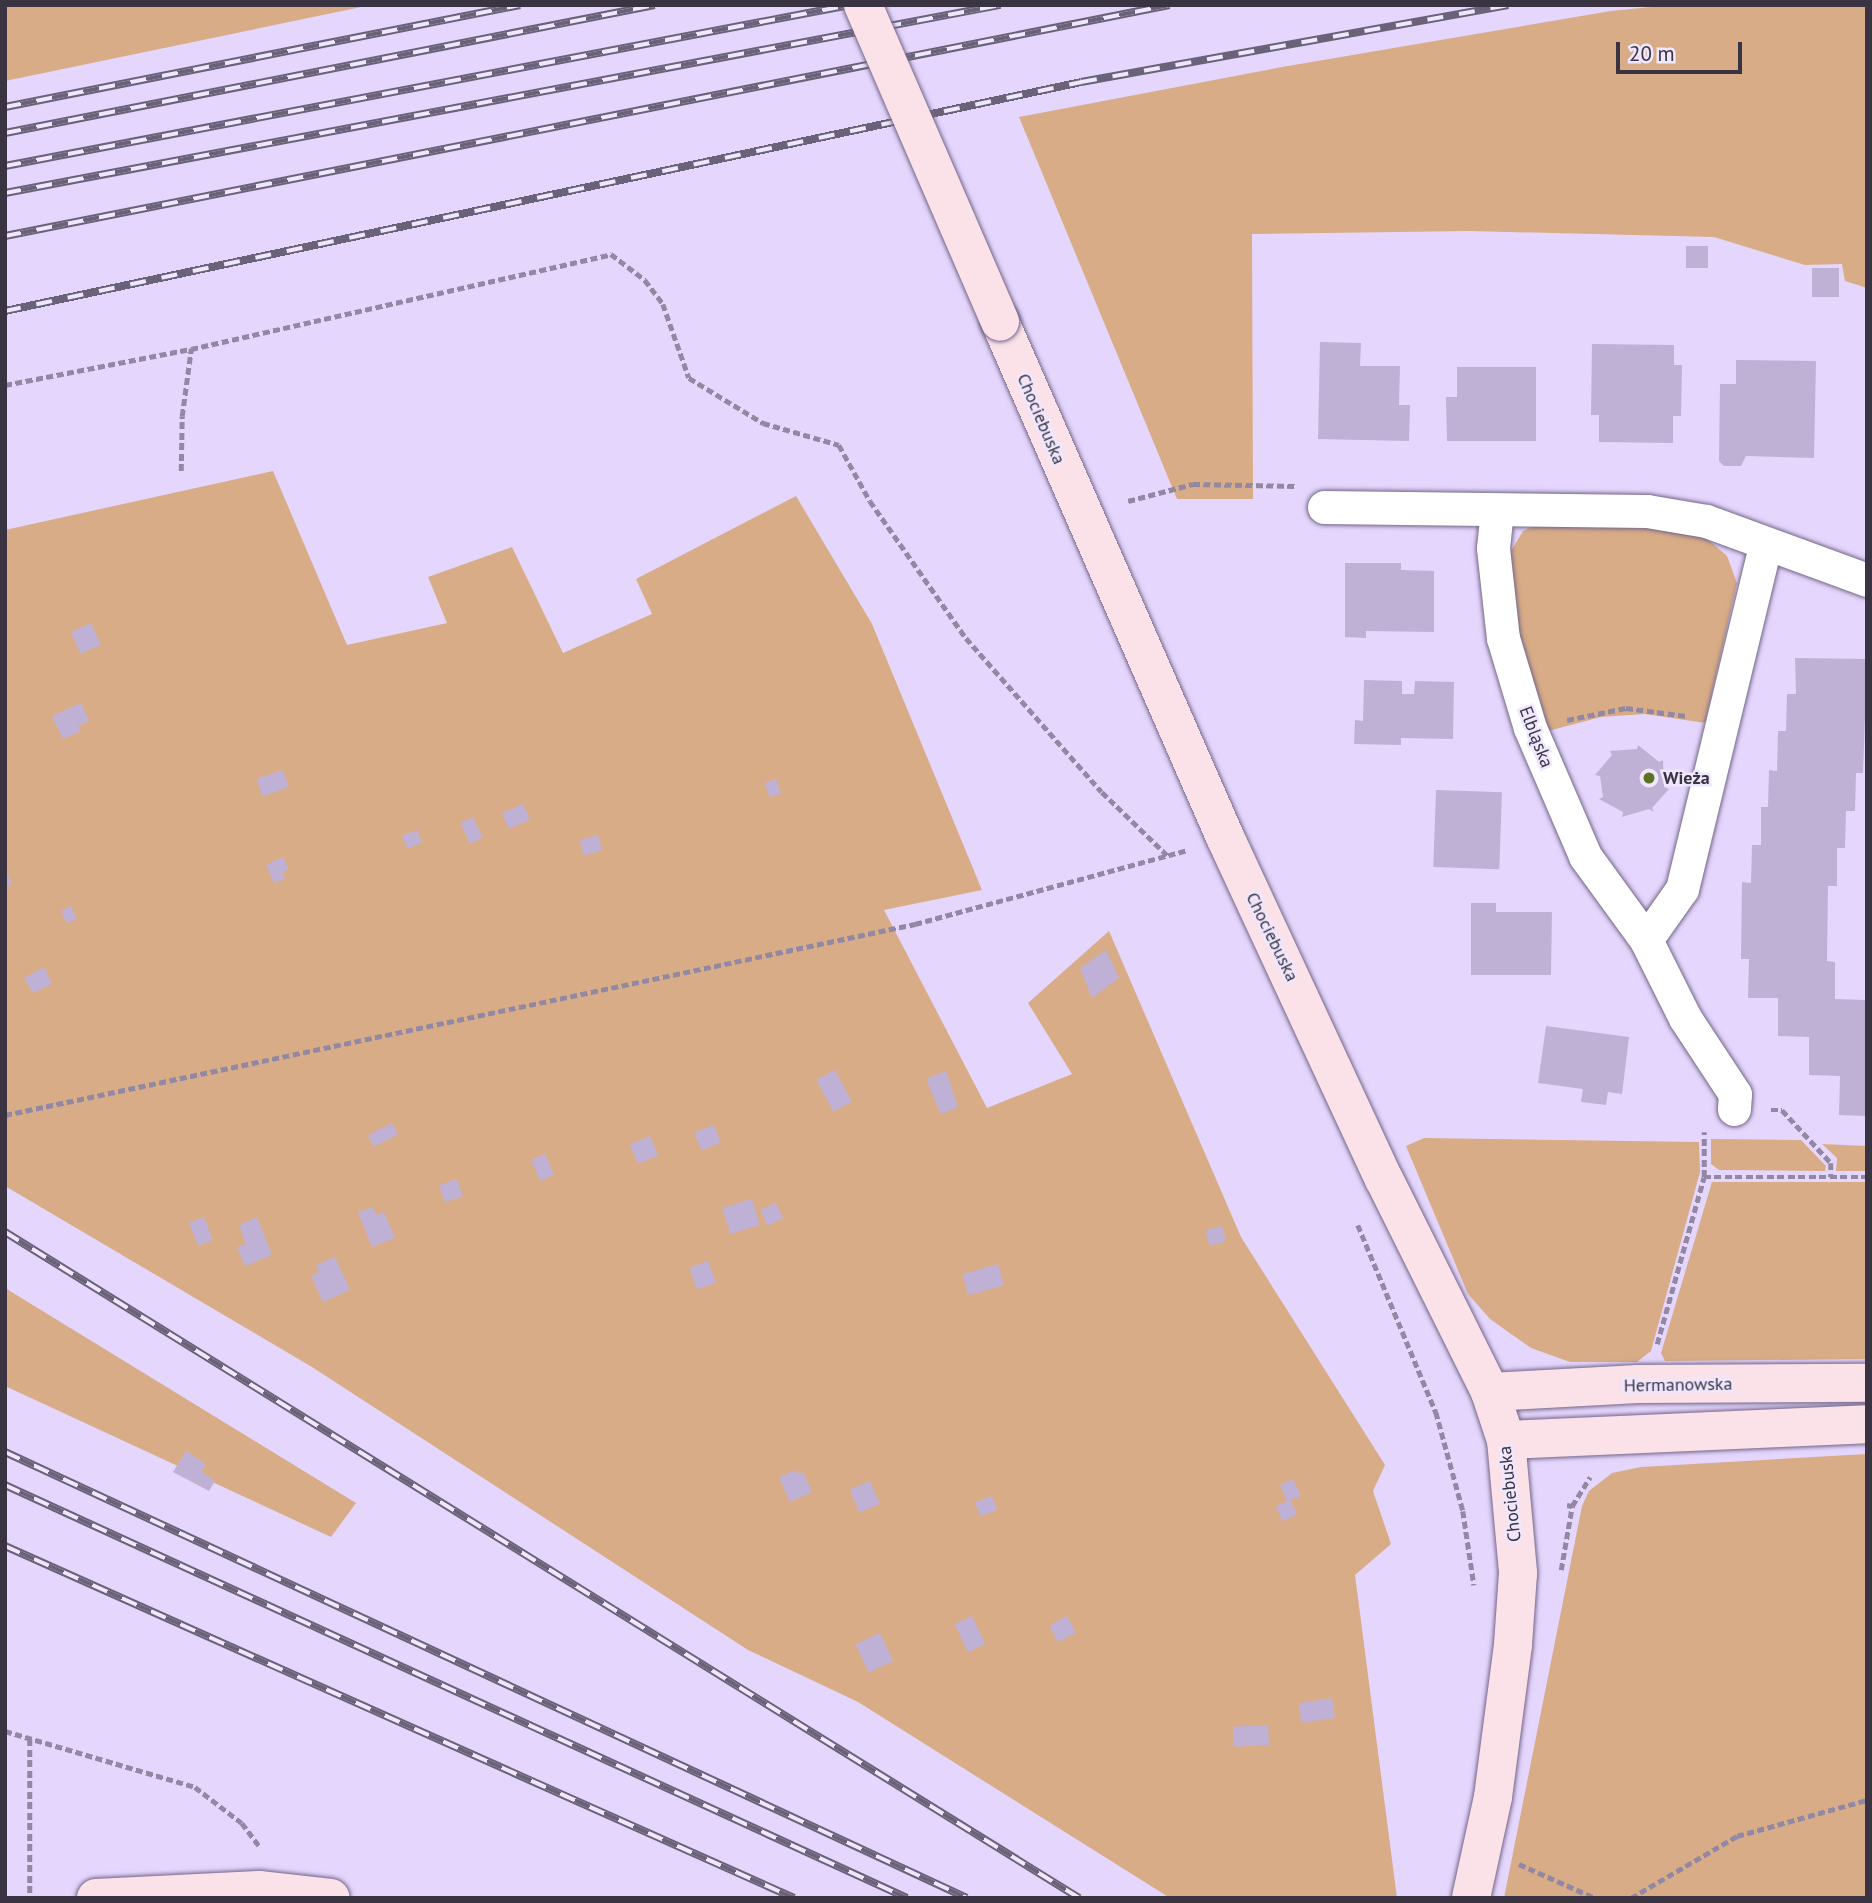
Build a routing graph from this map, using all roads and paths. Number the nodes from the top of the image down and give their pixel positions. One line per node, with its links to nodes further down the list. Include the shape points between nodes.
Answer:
1 (863, 5): 12 (street, Chociebuska, bridge)
2 (191, 349): 3 (path); 4 (path); 13 (path, via 611,254 645,280 663,304 689,378 763,423 839,445 870,501 966,638 1102,792)
3 (5, 384)
4 (181, 471)
5 (1128, 501): 6 (path, via 1193,484 1291,482)
6 (1324, 507): 7 (street)
7 (1497, 510): 8 (street, via 1647,511 1706,521); 11 (street, Elbląska, via 1493,548 1503,638)
8 (1765, 545): 9 (street); 10 (street)
9 (1867, 580)
10 (1722, 720): 11 (path, via 1626,708); 14 (street, via 1682,888)
11 (1530, 728): 14 (street, Elbląska, via 1584,856)
12 (1225, 837): 13 (path); 21 (street, Chociebuska, via 1384,1180)
13 (1167, 855): 16 (path, via 915,925)
14 (1646, 940): 15 (street, Elbląska, via 1685,1018 1735,1094)
15 (1734, 1109): 17 (path, via 1782,1110 1831,1163)
16 (5, 1115)
17 (1831, 1177): 18 (path); 19 (path, via 1704,1177)
18 (1867, 1177)
19 (1654, 1354)
20 (1867, 1383): 21 (street, Hermanowska, via 1638,1384)
21 (1490, 1392): 23 (street, Chociebuska)
22 (1867, 1424): 23 (street)
23 (1506, 1440): 34 (street, Chociebuska, via 1518,1573 1513,1645 1493,1797)
24 (1472, 1510): 25 (path)
25 (1463, 1511)
26 (5, 1731): 27 (path)
27 (30, 1739): 30 (path, via 194,1787 256,1836 264,1853); 31 (path)
28 (1867, 1800): 36 (path, via 1737,1836)
29 (1506, 1858): 35 (path)
30 (268, 1890): 32 (street); 33 (street)
31 (30, 1898)
32 (96, 1898)
33 (331, 1898)
34 (1471, 1898)
35 (1595, 1898)
36 (1631, 1898)

